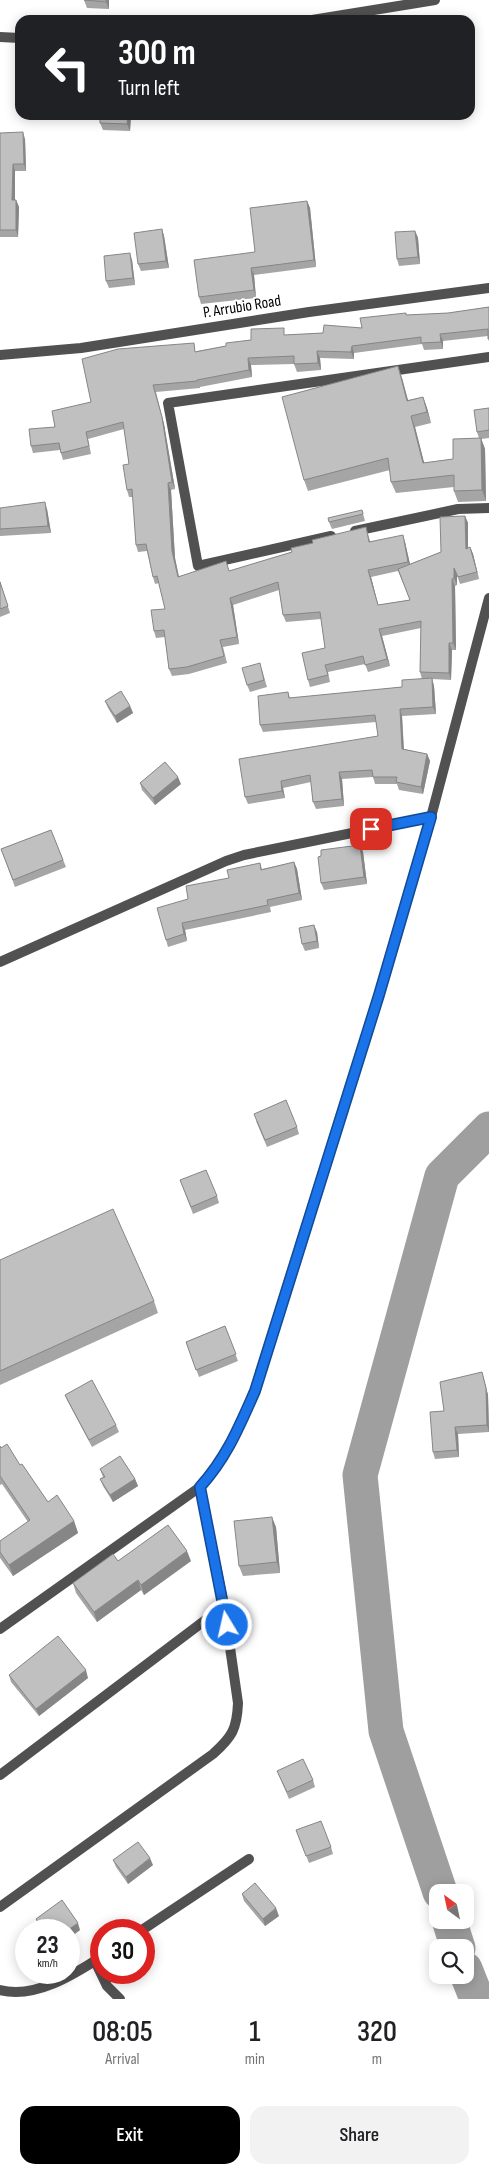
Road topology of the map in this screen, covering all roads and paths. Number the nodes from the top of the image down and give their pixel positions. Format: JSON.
{"nodes":[{"id":1,"x":435,"y":0,"type":"edge"},
{"id":2,"x":343,"y":15,"type":"edge"},
{"id":3,"x":0,"y":38,"type":"edge"},
{"id":4,"x":15,"y":38,"type":"edge"},
{"id":5,"x":489,"y":288,"type":"edge"},
{"id":6,"x":0,"y":355,"type":"edge"},
{"id":7,"x":489,"y":356,"type":"edge"},
{"id":8,"x":489,"y":508,"type":"edge"},
{"id":9,"x":489,"y":598,"type":"edge"},
{"id":10,"x":431,"y":817,"type":"junction"},
{"id":11,"x":0,"y":962,"type":"edge"},
{"id":12,"x":200,"y":1487,"type":"junction"},
{"id":13,"x":224,"y":1606,"type":"junction"},
{"id":14,"x":0,"y":1630,"type":"edge"},
{"id":15,"x":0,"y":1775,"type":"edge"},
{"id":16,"x":249,"y":1859,"type":"dead end"},
{"id":17,"x":0,"y":1907,"type":"edge"},
{"id":18,"x":155,"y":1921,"type":"edge"},
{"id":19,"x":90,"y":1964,"type":"edge"},
{"id":20,"x":106,"y":1984,"type":"edge"},
{"id":21,"x":0,"y":1990,"type":"edge"},
{"id":22,"x":120,"y":1999,"type":"edge"}],
"edges":[{"from":1,"to":2,"type":"street"},
{"from":3,"to":4,"type":"street"},
{"from":5,"to":6,"type":"street","name":"P. Arrubio Road"},
{"from":7,"to":8,"type":"street"},
{"from":9,"to":10,"type":"street"},
{"from":10,"to":11,"type":"street"},
{"from":10,"to":12,"type":"street"},
{"from":12,"to":13,"type":"street"},
{"from":12,"to":14,"type":"street"},
{"from":13,"to":15,"type":"street"},
{"from":13,"to":17,"type":"street"},
{"from":16,"to":18,"type":"street"},
{"from":19,"to":21,"type":"street"},
{"from":20,"to":22,"type":"street"}]}
